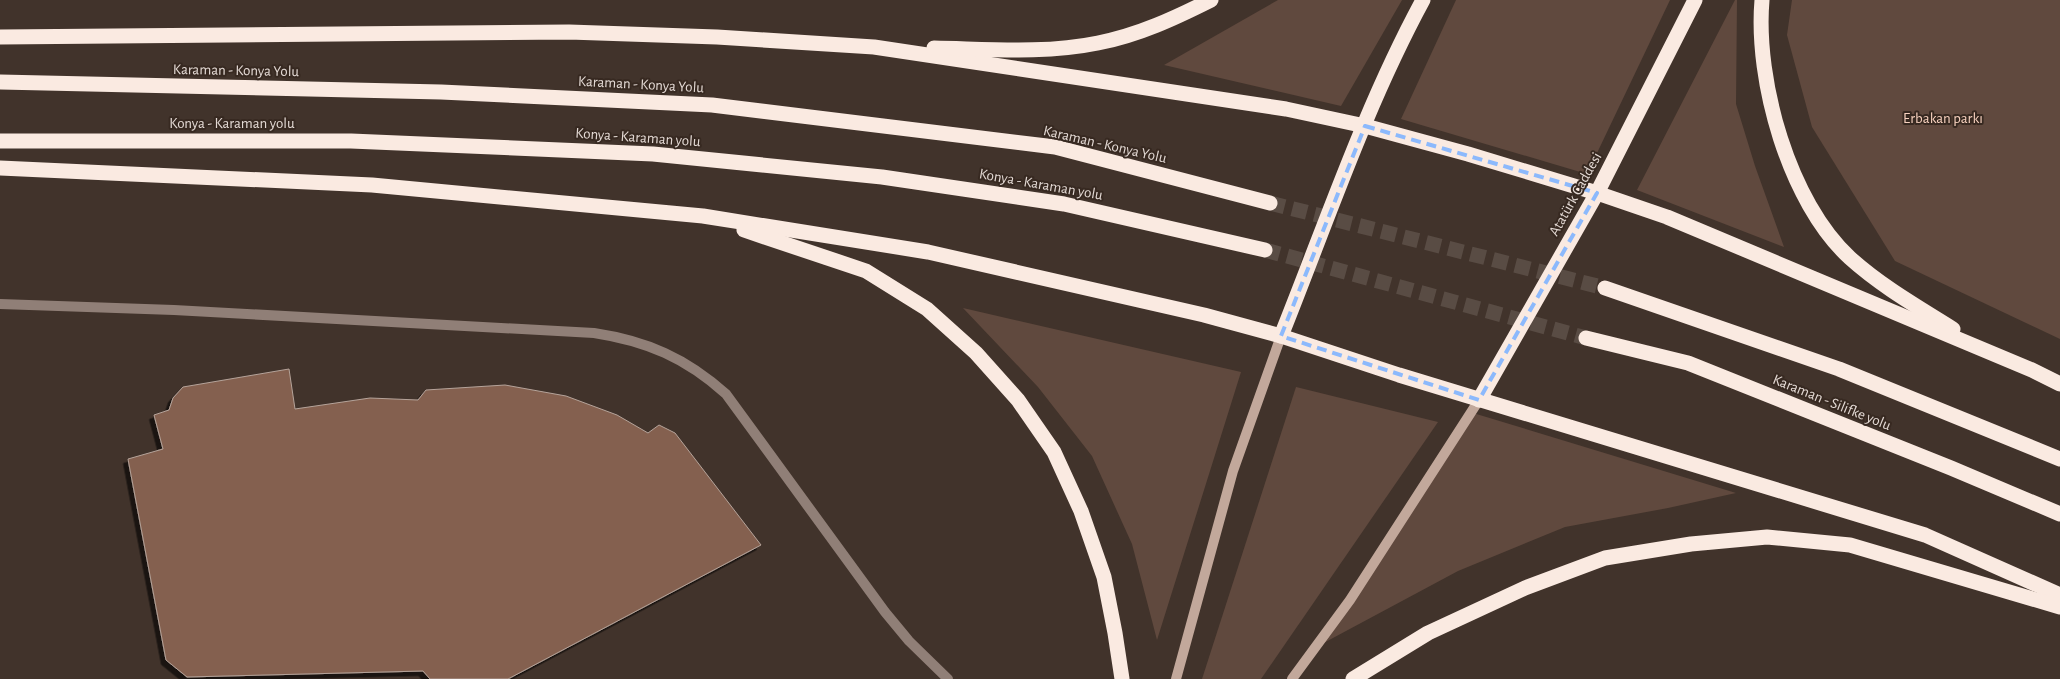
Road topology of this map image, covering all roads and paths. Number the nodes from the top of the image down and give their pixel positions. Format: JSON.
{"nodes":[{"id":1,"x":1212,"y":0,"type":"edge"},
{"id":2,"x":1423,"y":0,"type":"edge"},
{"id":3,"x":1695,"y":0,"type":"edge"},
{"id":4,"x":1762,"y":0,"type":"edge"},
{"id":5,"x":0,"y":37,"type":"edge"},
{"id":6,"x":874,"y":47,"type":"junction"},
{"id":7,"x":0,"y":82,"type":"edge"},
{"id":8,"x":1364,"y":126,"type":"junction"},
{"id":9,"x":0,"y":141,"type":"edge"},
{"id":10,"x":0,"y":168,"type":"edge"},
{"id":11,"x":1597,"y":193,"type":"junction"},
{"id":12,"x":1270,"y":203,"type":"tunnel mouth"},
{"id":13,"x":702,"y":216,"type":"junction"},
{"id":14,"x":1265,"y":250,"type":"tunnel mouth"},
{"id":15,"x":1605,"y":288,"type":"tunnel mouth"},
{"id":16,"x":0,"y":304,"type":"edge"},
{"id":17,"x":1281,"y":336,"type":"junction"},
{"id":18,"x":1586,"y":338,"type":"tunnel mouth"},
{"id":19,"x":2032,"y":370,"type":"junction"},
{"id":20,"x":2060,"y":384,"type":"edge"},
{"id":21,"x":1480,"y":400,"type":"junction"},
{"id":22,"x":2060,"y":459,"type":"edge"},
{"id":23,"x":2060,"y":514,"type":"edge"},
{"id":24,"x":2060,"y":595,"type":"edge"},
{"id":25,"x":2060,"y":607,"type":"edge"},
{"id":26,"x":948,"y":679,"type":"edge"},
{"id":27,"x":1122,"y":679,"type":"edge"},
{"id":28,"x":1176,"y":679,"type":"edge"},
{"id":29,"x":1292,"y":679,"type":"edge"},
{"id":30,"x":1354,"y":679,"type":"edge"}],
"edges":[{"from":1,"to":6,"type":"highway"},
{"from":2,"to":8,"type":"highway"},
{"from":3,"to":11,"type":"highway","name":"Atatürk Caddesi"},
{"from":4,"to":19,"type":"highway"},
{"from":5,"to":6,"type":"highway"},
{"from":6,"to":8,"type":"highway"},
{"from":7,"to":12,"type":"highway","name":"Karaman - Konya Yolu"},
{"from":8,"to":11,"type":"highway"},
{"from":8,"to":17,"type":"highway"},
{"from":9,"to":14,"type":"highway","name":"Konya - Karaman yolu"},
{"from":10,"to":13,"type":"highway"},
{"from":11,"to":19,"type":"highway"},
{"from":11,"to":21,"type":"highway","name":"Atatürk Caddesi"},
{"from":13,"to":17,"type":"highway"},
{"from":13,"to":27,"type":"highway"},
{"from":15,"to":22,"type":"highway","name":"Karaman - Silifke yolu"},
{"from":16,"to":26,"type":"lane"},
{"from":17,"to":21,"type":"highway"},
{"from":17,"to":28,"type":"main road"},
{"from":18,"to":23,"type":"highway","name":"Karaman - Silifke yolu"},
{"from":19,"to":20,"type":"highway"},
{"from":21,"to":24,"type":"highway"},
{"from":21,"to":29,"type":"main road"},
{"from":25,"to":30,"type":"highway"}]}
